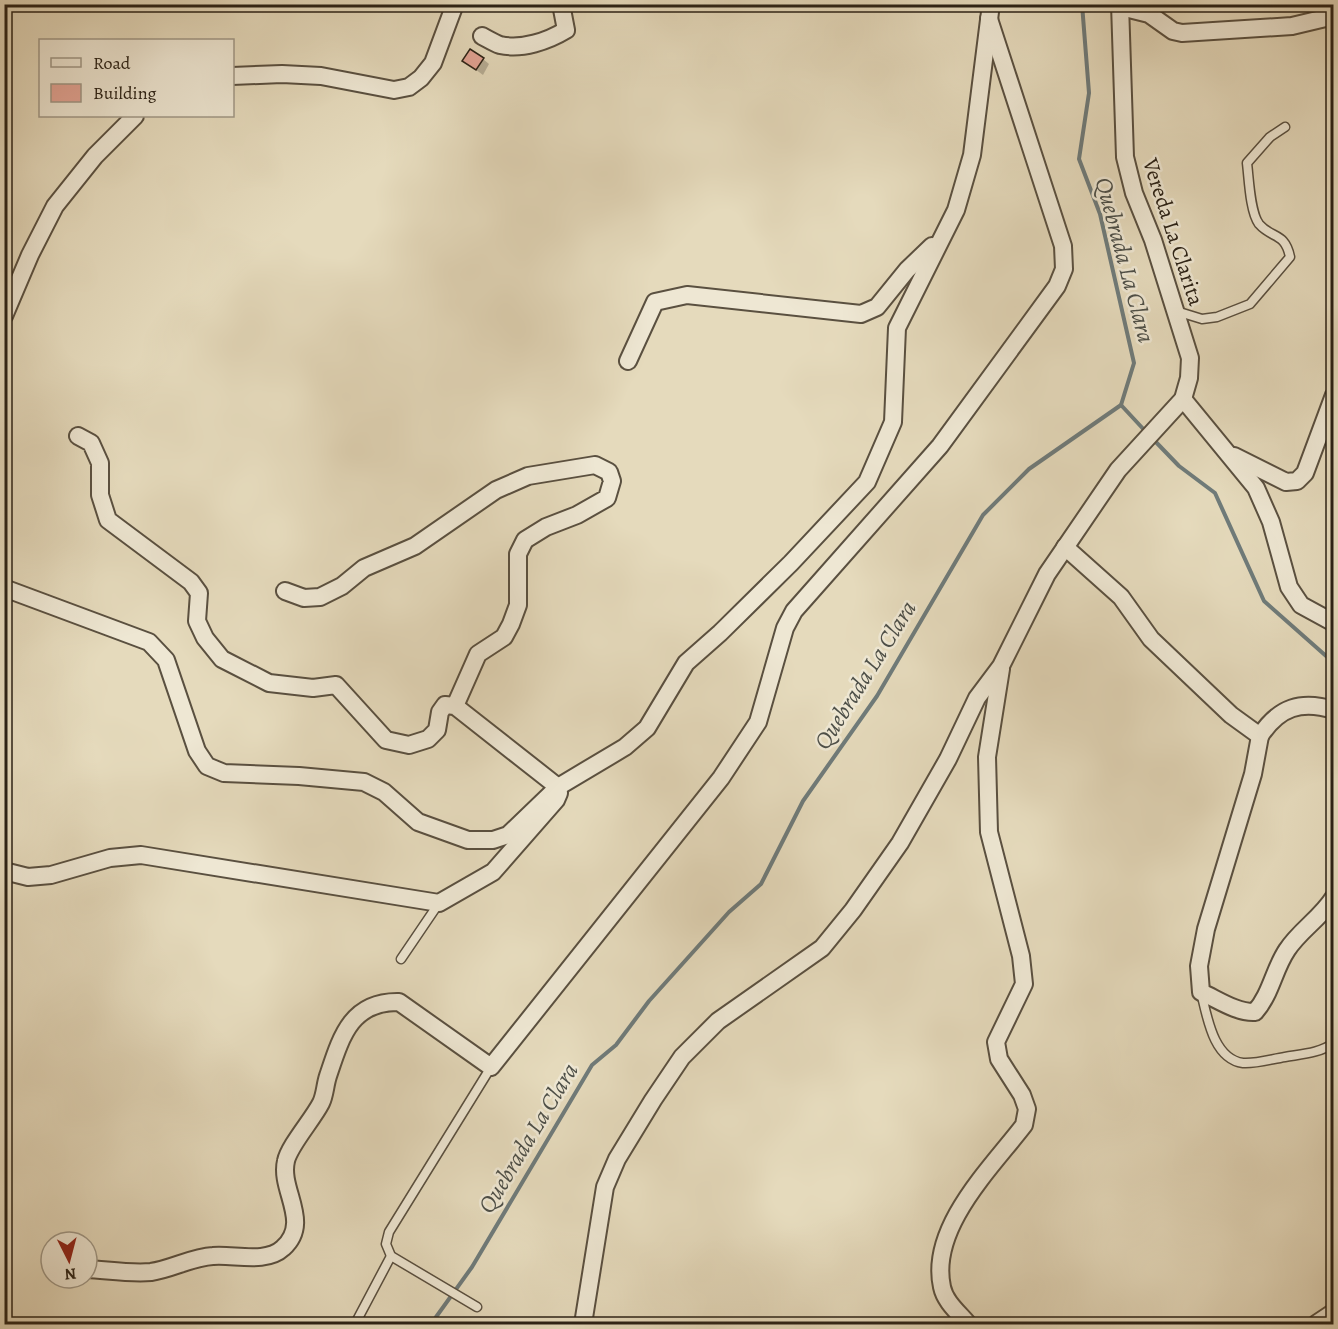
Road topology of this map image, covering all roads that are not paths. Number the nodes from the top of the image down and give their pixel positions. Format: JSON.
{"nodes":[{"id":1,"x":561,"y":4,"type":"edge"},
{"id":2,"x":455,"y":5,"type":"edge"},
{"id":3,"x":1121,"y":6,"type":"edge"},
{"id":4,"x":990,"y":12,"type":"edge"},
{"id":5,"x":1334,"y":16,"type":"edge"},
{"id":6,"x":482,"y":36,"type":"dead end"},
{"id":7,"x":234,"y":76,"type":"edge"},
{"id":8,"x":134,"y":117,"type":"edge"},
{"id":9,"x":1285,"y":127,"type":"dead end"},
{"id":10,"x":942,"y":238,"type":"junction"},
{"id":11,"x":1176,"y":311,"type":"junction"},
{"id":12,"x":4,"y":316,"type":"edge"},
{"id":13,"x":628,"y":361,"type":"dead end"},
{"id":14,"x":1334,"y":394,"type":"edge"},
{"id":15,"x":1183,"y":399,"type":"junction"},
{"id":16,"x":78,"y":436,"type":"dead end"},
{"id":17,"x":1229,"y":453,"type":"junction"},
{"id":18,"x":1065,"y":546,"type":"junction"},
{"id":19,"x":4,"y":588,"type":"edge"},
{"id":20,"x":285,"y":591,"type":"dead end"},
{"id":21,"x":1334,"y":623,"type":"edge"},
{"id":22,"x":1002,"y":666,"type":"junction"},
{"id":23,"x":455,"y":706,"type":"junction"},
{"id":24,"x":1334,"y":710,"type":"edge"},
{"id":25,"x":1260,"y":736,"type":"junction"},
{"id":26,"x":558,"y":787,"type":"junction"},
{"id":27,"x":4,"y":871,"type":"edge"},
{"id":28,"x":1334,"y":897,"type":"edge"},
{"id":29,"x":439,"y":903,"type":"junction"},
{"id":30,"x":401,"y":959,"type":"dead end"},
{"id":31,"x":1201,"y":992,"type":"junction"},
{"id":32,"x":1334,"y":1043,"type":"edge"},
{"id":33,"x":491,"y":1067,"type":"junction"},
{"id":34,"x":391,"y":1256,"type":"junction"},
{"id":35,"x":99,"y":1270,"type":"edge"},
{"id":36,"x":477,"y":1307,"type":"dead end"},
{"id":37,"x":1334,"y":1312,"type":"edge"},
{"id":38,"x":355,"y":1324,"type":"edge"},
{"id":39,"x":583,"y":1324,"type":"edge"},
{"id":40,"x":968,"y":1324,"type":"edge"},
{"id":41,"x":1316,"y":1324,"type":"edge"}],
"edges":[{"from":1,"to":6,"type":"street"},
{"from":2,"to":7,"type":"street"},
{"from":3,"to":5,"type":"street"},
{"from":3,"to":11,"type":"street","name":"Vereda La Clarita"},
{"from":4,"to":10,"type":"street"},
{"from":4,"to":33,"type":"street"},
{"from":8,"to":12,"type":"street"},
{"from":9,"to":11,"type":"lane"},
{"from":10,"to":13,"type":"street"},
{"from":10,"to":26,"type":"street"},
{"from":11,"to":15,"type":"street","name":"Vereda La Clarita"},
{"from":14,"to":17,"type":"street"},
{"from":15,"to":17,"type":"street"},
{"from":15,"to":18,"type":"street"},
{"from":16,"to":23,"type":"street"},
{"from":17,"to":21,"type":"street"},
{"from":18,"to":22,"type":"street"},
{"from":18,"to":25,"type":"street"},
{"from":19,"to":26,"type":"street"},
{"from":20,"to":23,"type":"street"},
{"from":22,"to":39,"type":"street"},
{"from":22,"to":40,"type":"street"},
{"from":23,"to":26,"type":"street"},
{"from":24,"to":25,"type":"street"},
{"from":25,"to":31,"type":"street"},
{"from":26,"to":29,"type":"street"},
{"from":27,"to":29,"type":"street"},
{"from":28,"to":31,"type":"street"},
{"from":29,"to":30,"type":"lane"},
{"from":31,"to":32,"type":"lane"},
{"from":33,"to":34,"type":"lane"},
{"from":33,"to":35,"type":"street"},
{"from":34,"to":36,"type":"lane"},
{"from":34,"to":38,"type":"lane"},
{"from":37,"to":41,"type":"street"}]}
